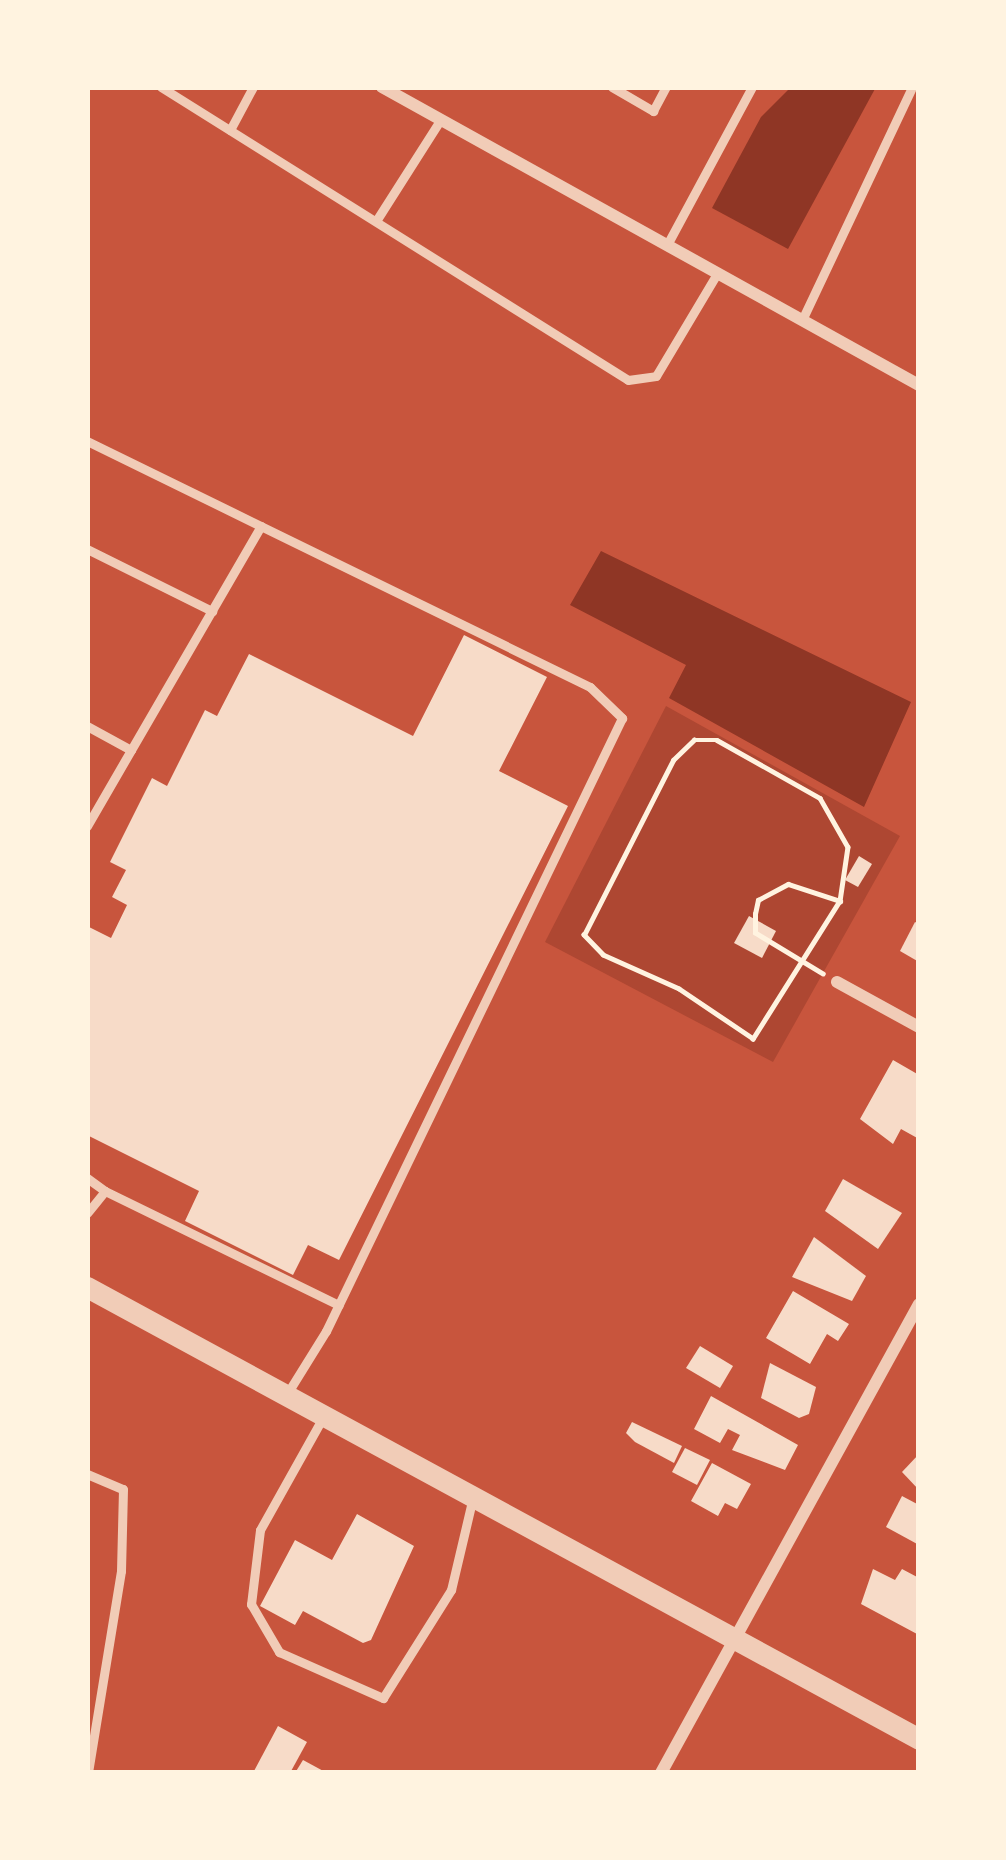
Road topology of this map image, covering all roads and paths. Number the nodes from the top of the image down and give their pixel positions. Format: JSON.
{"nodes":[{"id":1,"x":161,"y":87,"type":"edge"},
{"id":2,"x":253,"y":87,"type":"edge"},
{"id":3,"x":382,"y":87,"type":"edge"},
{"id":4,"x":612,"y":87,"type":"edge"},
{"id":5,"x":666,"y":87,"type":"edge"},
{"id":6,"x":752,"y":87,"type":"edge"},
{"id":7,"x":912,"y":87,"type":"edge"},
{"id":8,"x":902,"y":106,"type":"junction"},
{"id":9,"x":919,"y":109,"type":"edge"},
{"id":10,"x":440,"y":119,"type":"junction"},
{"id":11,"x":230,"y":130,"type":"junction"},
{"id":12,"x":376,"y":221,"type":"junction"},
{"id":13,"x":668,"y":244,"type":"junction"},
{"id":14,"x":718,"y":272,"type":"junction"},
{"id":15,"x":802,"y":320,"type":"junction"},
{"id":16,"x":919,"y":385,"type":"edge"},
{"id":17,"x":87,"y":442,"type":"edge"},
{"id":18,"x":261,"y":526,"type":"junction"},
{"id":19,"x":87,"y":549,"type":"edge"},
{"id":20,"x":212,"y":611,"type":"junction"},
{"id":21,"x":87,"y":726,"type":"edge"},
{"id":22,"x":131,"y":750,"type":"junction"},
{"id":23,"x":87,"y":826,"type":"edge"},
{"id":24,"x":840,"y":902,"type":"junction"},
{"id":25,"x":806,"y":964,"type":"junction"},
{"id":26,"x":832,"y":979,"type":"joint"},
{"id":27,"x":919,"y":1027,"type":"edge"},
{"id":28,"x":87,"y":1178,"type":"edge"},
{"id":29,"x":105,"y":1191,"type":"junction"},
{"id":30,"x":87,"y":1214,"type":"edge"},
{"id":31,"x":87,"y":1287,"type":"edge"},
{"id":32,"x":919,"y":1304,"type":"edge"},
{"id":33,"x":339,"y":1305,"type":"junction"},
{"id":34,"x":287,"y":1394,"type":"junction"},
{"id":35,"x":325,"y":1414,"type":"junction"},
{"id":36,"x":87,"y":1474,"type":"edge"},
{"id":37,"x":473,"y":1496,"type":"junction"},
{"id":38,"x":735,"y":1639,"type":"junction"},
{"id":39,"x":919,"y":1739,"type":"edge"},
{"id":40,"x":88,"y":1773,"type":"edge"},
{"id":41,"x":661,"y":1773,"type":"edge"}],
"edges":[{"from":1,"to":11,"type":"lane"},
{"from":2,"to":11,"type":"lane"},
{"from":3,"to":10,"type":"street"},
{"from":4,"to":5,"type":"lane"},
{"from":6,"to":13,"type":"lane"},
{"from":7,"to":8,"type":"lane"},
{"from":8,"to":9,"type":"lane"},
{"from":8,"to":15,"type":"lane"},
{"from":10,"to":12,"type":"lane"},
{"from":10,"to":13,"type":"street"},
{"from":11,"to":12,"type":"lane"},
{"from":12,"to":14,"type":"lane"},
{"from":13,"to":14,"type":"street"},
{"from":14,"to":15,"type":"street"},
{"from":15,"to":16,"type":"street"},
{"from":17,"to":18,"type":"lane"},
{"from":18,"to":20,"type":"lane"},
{"from":18,"to":33,"type":"lane"},
{"from":19,"to":20,"type":"lane"},
{"from":20,"to":22,"type":"lane"},
{"from":21,"to":22,"type":"lane"},
{"from":22,"to":23,"type":"lane"},
{"from":24,"to":25,"type":"path"},
{"from":24,"to":25,"type":"path"},
{"from":24,"to":25,"type":"path"},
{"from":25,"to":26,"type":"path"},
{"from":26,"to":27,"type":"street"},
{"from":28,"to":29,"type":"lane"},
{"from":29,"to":30,"type":"lane"},
{"from":29,"to":33,"type":"lane"},
{"from":31,"to":34,"type":"street"},
{"from":32,"to":38,"type":"street"},
{"from":33,"to":34,"type":"lane"},
{"from":34,"to":35,"type":"street"},
{"from":35,"to":37,"type":"street"},
{"from":35,"to":37,"type":"lane"},
{"from":36,"to":40,"type":"lane"},
{"from":37,"to":38,"type":"street"},
{"from":38,"to":39,"type":"street"},
{"from":38,"to":41,"type":"street"}]}
